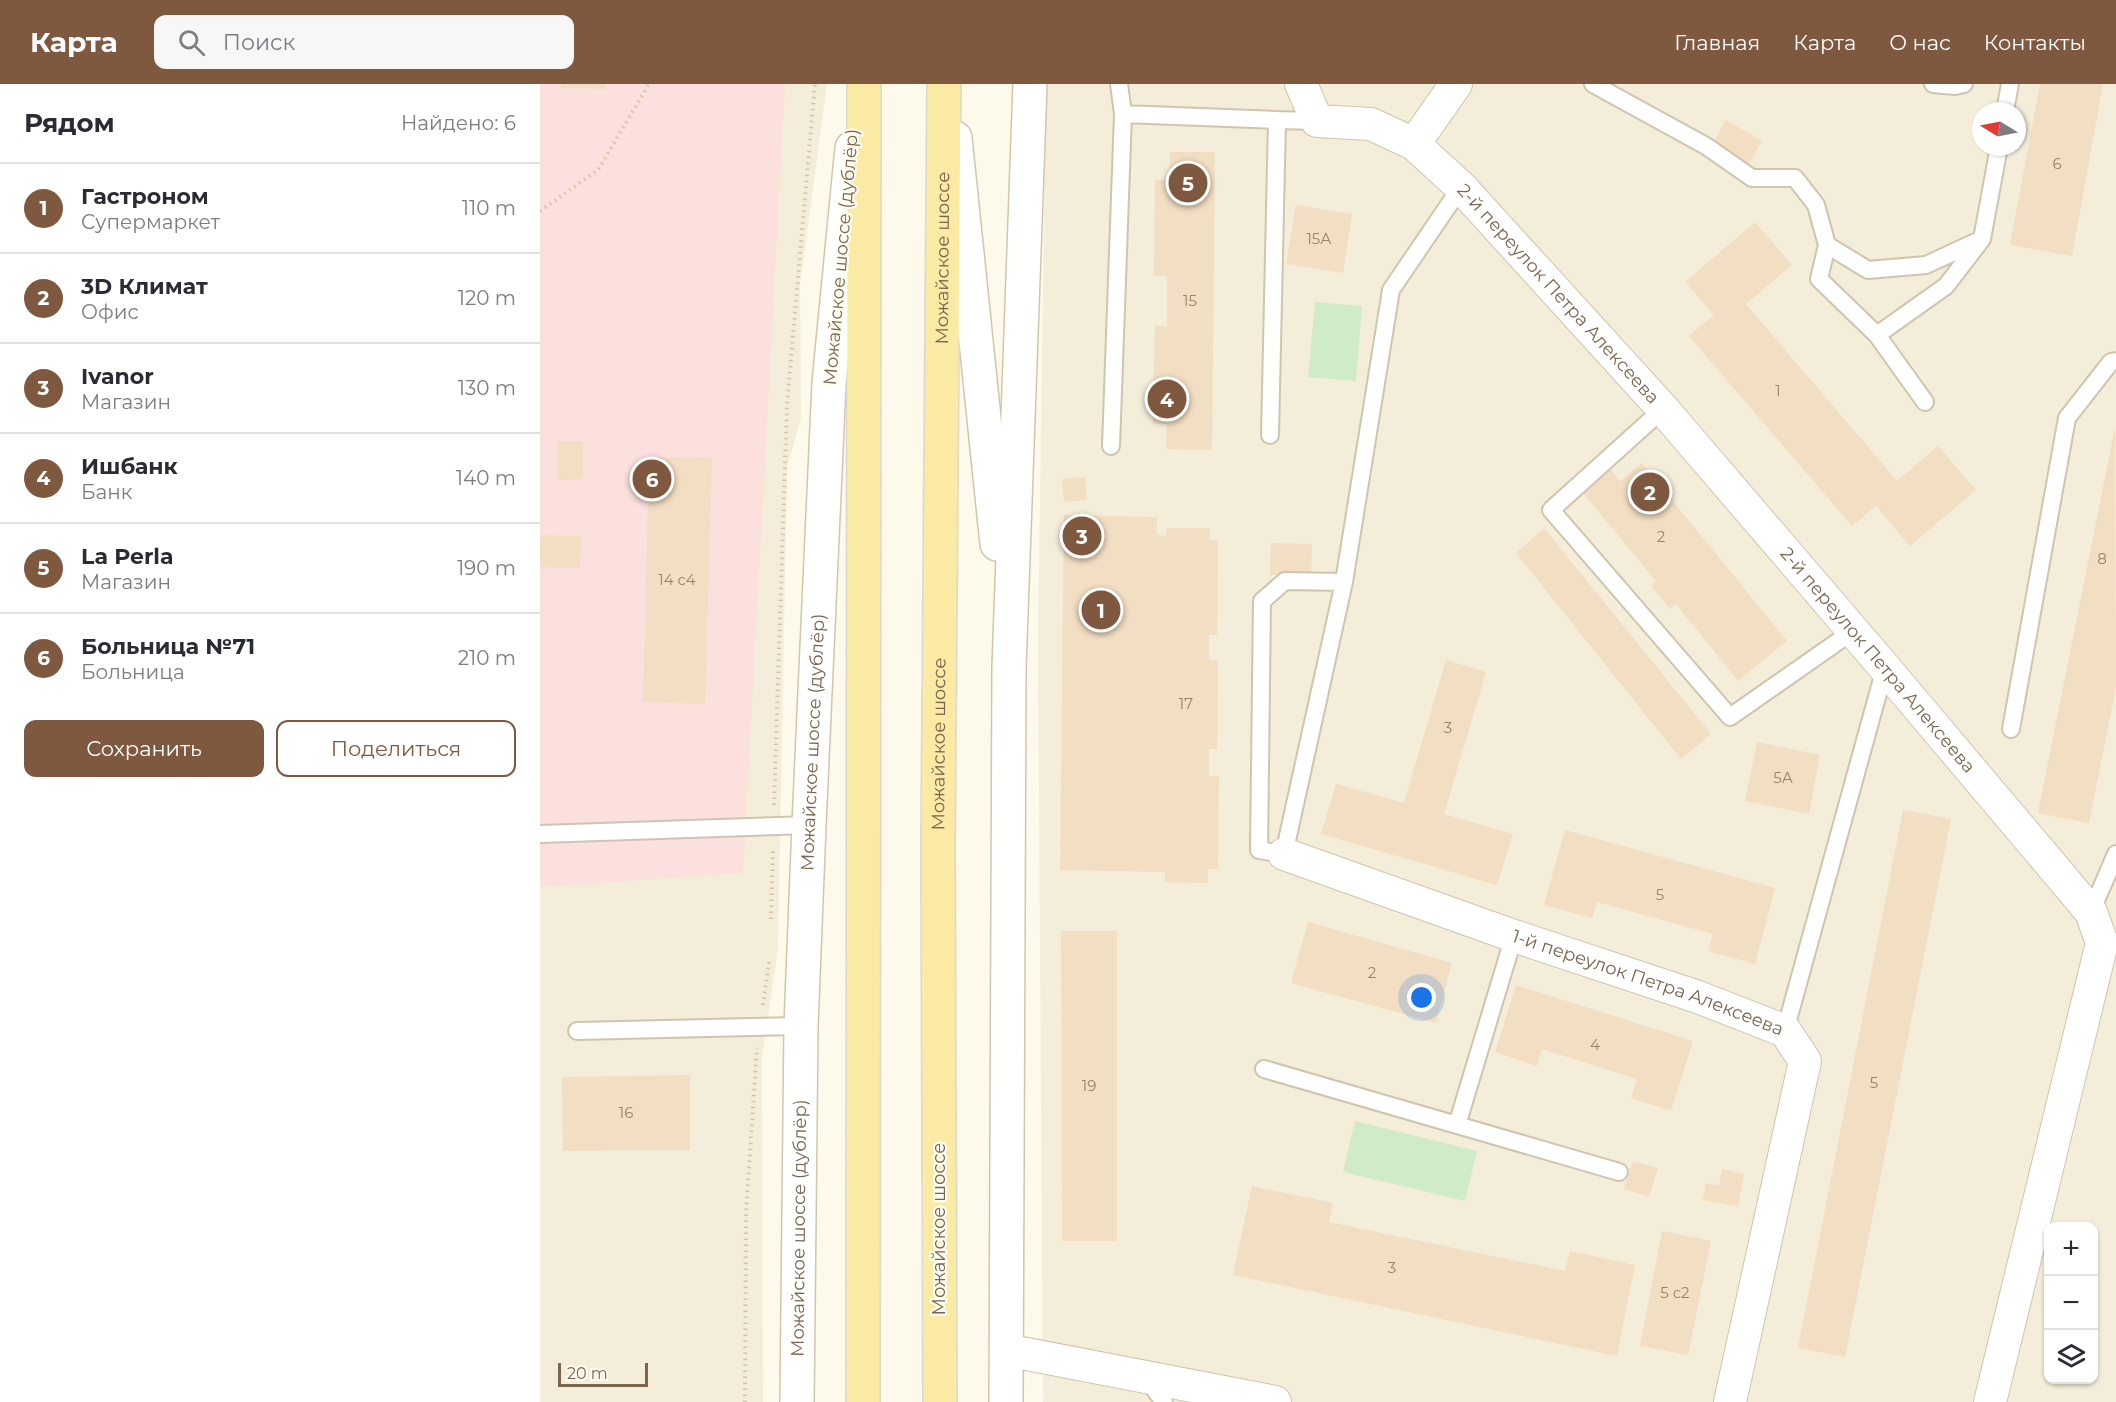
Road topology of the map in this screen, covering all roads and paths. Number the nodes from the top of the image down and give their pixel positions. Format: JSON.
{"nodes":[{"id":1,"x":649,"y":84,"type":"edge"},
{"id":2,"x":815,"y":84,"type":"edge"},
{"id":3,"x":858,"y":84,"type":"edge"},
{"id":4,"x":864,"y":84,"type":"edge"},
{"id":5,"x":944,"y":84,"type":"edge"},
{"id":6,"x":950,"y":84,"type":"edge"},
{"id":7,"x":1030,"y":84,"type":"edge"},
{"id":8,"x":1119,"y":84,"type":"edge"},
{"id":9,"x":1301,"y":84,"type":"edge"},
{"id":10,"x":1456,"y":84,"type":"edge"},
{"id":11,"x":1593,"y":84,"type":"edge"},
{"id":12,"x":1933,"y":84,"type":"edge"},
{"id":13,"x":1964,"y":84,"type":"edge"},
{"id":14,"x":2010,"y":84,"type":"edge"},
{"id":15,"x":2007,"y":102,"type":"edge"},
{"id":16,"x":1123,"y":114,"type":"junction"},
{"id":17,"x":1277,"y":120,"type":"junction"},
{"id":18,"x":1317,"y":121,"type":"junction"},
{"id":19,"x":1414,"y":144,"type":"junction"},
{"id":20,"x":1997,"y":156,"type":"edge"},
{"id":21,"x":1461,"y":187,"type":"junction"},
{"id":22,"x":540,"y":211,"type":"edge"},
{"id":23,"x":1982,"y":239,"type":"junction"},
{"id":24,"x":1827,"y":245,"type":"junction"},
{"id":25,"x":1877,"y":335,"type":"junction"},
{"id":26,"x":2116,"y":361,"type":"edge"},
{"id":27,"x":1925,"y":402,"type":"dead end"},
{"id":28,"x":1663,"y":409,"type":"junction"},
{"id":29,"x":1270,"y":435,"type":"dead end"},
{"id":30,"x":1111,"y":446,"type":"dead end"},
{"id":31,"x":1344,"y":582,"type":"junction"},
{"id":32,"x":1853,"y":631,"type":"junction"},
{"id":33,"x":1009,"y":668,"type":"junction"},
{"id":34,"x":1885,"y":668,"type":"junction"},
{"id":35,"x":2011,"y":729,"type":"dead end"},
{"id":36,"x":774,"y":808,"type":"dead end"},
{"id":37,"x":809,"y":825,"type":"junction"},
{"id":38,"x":540,"y":834,"type":"edge"},
{"id":39,"x":773,"y":844,"type":"dead end"},
{"id":40,"x":1284,"y":854,"type":"junction"},
{"id":41,"x":2116,"y":854,"type":"edge"},
{"id":42,"x":2091,"y":912,"type":"junction"},
{"id":43,"x":771,"y":927,"type":"dead end"},
{"id":44,"x":1514,"y":936,"type":"junction"},
{"id":45,"x":770,"y":951,"type":"dead end"},
{"id":46,"x":763,"y":1008,"type":"dead end"},
{"id":47,"x":801,"y":1026,"type":"junction"},
{"id":48,"x":577,"y":1031,"type":"dead end"},
{"id":49,"x":1785,"y":1031,"type":"junction"},
{"id":50,"x":758,"y":1041,"type":"dead end"},
{"id":51,"x":1264,"y":1069,"type":"dead end"},
{"id":52,"x":1457,"y":1125,"type":"junction"},
{"id":53,"x":1619,"y":1172,"type":"dead end"},
{"id":54,"x":1006,"y":1350,"type":"junction"},
{"id":55,"x":1146,"y":1377,"type":"junction"},
{"id":56,"x":745,"y":1402,"type":"edge"},
{"id":57,"x":797,"y":1402,"type":"edge"},
{"id":58,"x":863,"y":1402,"type":"edge"},
{"id":59,"x":940,"y":1402,"type":"edge"},
{"id":60,"x":1006,"y":1402,"type":"edge"},
{"id":61,"x":1164,"y":1402,"type":"edge"},
{"id":62,"x":1275,"y":1402,"type":"edge"},
{"id":63,"x":1730,"y":1402,"type":"edge"},
{"id":64,"x":1990,"y":1402,"type":"edge"}],
"edges":[{"from":1,"to":22,"type":"path"},
{"from":2,"to":36,"type":"path"},
{"from":3,"to":37,"type":"main road","name":"Можайское шоссе (дублёр)"},
{"from":4,"to":58,"type":"main road"},
{"from":5,"to":59,"type":"main road","name":"Можайское шоссе"},
{"from":6,"to":33,"type":"main road"},
{"from":7,"to":33,"type":"main road"},
{"from":8,"to":16,"type":"lane"},
{"from":9,"to":18,"type":"street"},
{"from":10,"to":19,"type":"street"},
{"from":11,"to":24,"type":"lane"},
{"from":12,"to":13,"type":"lane"},
{"from":14,"to":15,"type":"lane"},
{"from":16,"to":17,"type":"lane"},
{"from":16,"to":30,"type":"lane"},
{"from":17,"to":18,"type":"lane"},
{"from":17,"to":29,"type":"lane"},
{"from":18,"to":19,"type":"street","name":"2-й переулок Петра Алексеева"},
{"from":19,"to":21,"type":"street","name":"2-й переулок Петра Алексеева"},
{"from":20,"to":23,"type":"lane"},
{"from":21,"to":28,"type":"street","name":"2-й переулок Петра Алексеева"},
{"from":21,"to":31,"type":"lane"},
{"from":23,"to":24,"type":"lane"},
{"from":23,"to":25,"type":"lane"},
{"from":24,"to":25,"type":"lane"},
{"from":25,"to":27,"type":"lane"},
{"from":26,"to":35,"type":"lane"},
{"from":28,"to":32,"type":"street","name":"2-й переулок Петра Алексеева"},
{"from":28,"to":32,"type":"lane"},
{"from":31,"to":40,"type":"lane"},
{"from":31,"to":40,"type":"lane"},
{"from":32,"to":34,"type":"street","name":"2-й переулок Петра Алексеева"},
{"from":33,"to":54,"type":"main road"},
{"from":34,"to":42,"type":"street","name":"2-й переулок Петра Алексеева"},
{"from":34,"to":49,"type":"lane"},
{"from":37,"to":38,"type":"lane"},
{"from":37,"to":47,"type":"main road","name":"Можайское шоссе (дублёр)"},
{"from":39,"to":43,"type":"path"},
{"from":40,"to":44,"type":"street","name":"1-й переулок Петра Алексеева"},
{"from":41,"to":42,"type":"lane"},
{"from":42,"to":64,"type":"street","name":"2-й переулок Петра Алексеева"},
{"from":44,"to":49,"type":"street","name":"1-й переулок Петра Алексеева"},
{"from":44,"to":52,"type":"lane"},
{"from":45,"to":46,"type":"path"},
{"from":47,"to":48,"type":"lane"},
{"from":47,"to":57,"type":"main road","name":"Можайское шоссе (дублёр)"},
{"from":49,"to":63,"type":"street","name":"1-й переулок Петра Алексеева"},
{"from":50,"to":56,"type":"path"},
{"from":51,"to":52,"type":"lane"},
{"from":52,"to":53,"type":"lane"},
{"from":54,"to":55,"type":"street"},
{"from":54,"to":60,"type":"main road"},
{"from":55,"to":61,"type":"lane"},
{"from":55,"to":62,"type":"street"}]}
